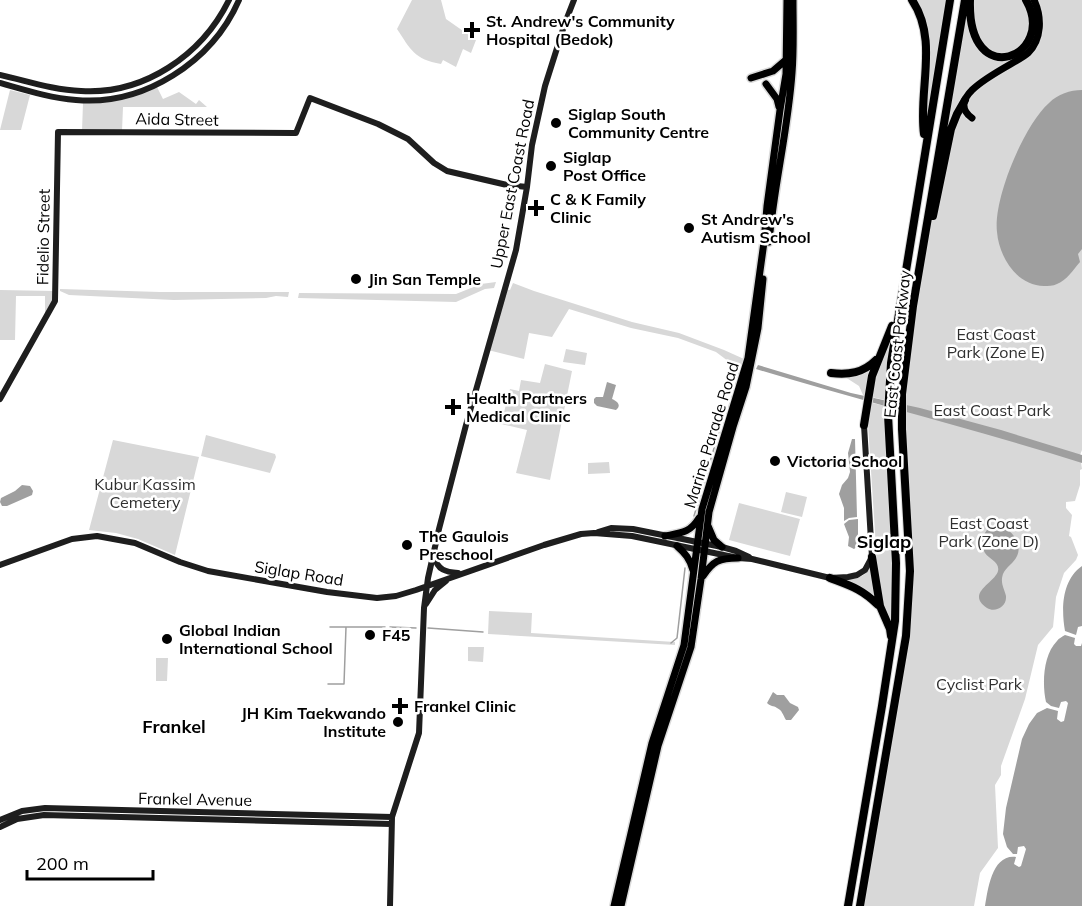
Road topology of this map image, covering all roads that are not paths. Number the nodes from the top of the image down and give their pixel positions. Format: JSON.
{"nodes":[{"id":1,"x":230,"y":0,"type":"edge"},
{"id":2,"x":239,"y":0,"type":"edge"},
{"id":3,"x":572,"y":0,"type":"edge"},
{"id":4,"x":787,"y":0,"type":"edge"},
{"id":5,"x":793,"y":0,"type":"edge"},
{"id":6,"x":912,"y":0,"type":"edge"},
{"id":7,"x":950,"y":0,"type":"edge"},
{"id":8,"x":965,"y":0,"type":"edge"},
{"id":9,"x":970,"y":0,"type":"edge"},
{"id":10,"x":1026,"y":0,"type":"edge"},
{"id":11,"x":1034,"y":0,"type":"edge"},
{"id":12,"x":787,"y":59,"type":"junction"},
{"id":13,"x":0,"y":75,"type":"edge"},
{"id":14,"x":750,"y":78,"type":"dead end"},
{"id":15,"x":0,"y":83,"type":"edge"},
{"id":16,"x":766,"y":84,"type":"dead end"},
{"id":17,"x":965,"y":100,"type":"junction"},
{"id":18,"x":780,"y":110,"type":"junction"},
{"id":19,"x":972,"y":117,"type":"dead end"},
{"id":20,"x":58,"y":132,"type":"joint"},
{"id":21,"x":926,"y":141,"type":"junction"},
{"id":22,"x":525,"y":187,"type":"junction"},
{"id":23,"x":917,"y":279,"type":"junction"},
{"id":24,"x":899,"y":305,"type":"junction"},
{"id":25,"x":880,"y":356,"type":"junction"},
{"id":26,"x":831,"y":373,"type":"dead end"},
{"id":27,"x":0,"y":399,"type":"edge"},
{"id":28,"x":864,"y":425,"type":"joint"},
{"id":29,"x":451,"y":478,"type":"junction"},
{"id":30,"x":700,"y":515,"type":"junction"},
{"id":31,"x":707,"y":524,"type":"junction"},
{"id":32,"x":594,"y":533,"type":"junction"},
{"id":33,"x":665,"y":536,"type":"junction"},
{"id":34,"x":677,"y":546,"type":"junction"},
{"id":35,"x":701,"y":547,"type":"junction"},
{"id":36,"x":722,"y":547,"type":"junction"},
{"id":37,"x":435,"y":550,"type":"junction"},
{"id":38,"x":872,"y":557,"type":"junction"},
{"id":39,"x":738,"y":558,"type":"junction"},
{"id":40,"x":752,"y":559,"type":"junction"},
{"id":41,"x":0,"y":565,"type":"edge"},
{"id":42,"x":694,"y":572,"type":"junction"},
{"id":43,"x":462,"y":574,"type":"junction"},
{"id":44,"x":450,"y":578,"type":"junction"},
{"id":45,"x":830,"y":578,"type":"junction"},
{"id":46,"x":701,"y":579,"type":"junction"},
{"id":47,"x":424,"y":587,"type":"junction"},
{"id":48,"x":880,"y":606,"type":"junction"},
{"id":49,"x":424,"y":608,"type":"junction"},
{"id":50,"x":893,"y":643,"type":"junction"},
{"id":51,"x":0,"y":820,"type":"edge"},
{"id":52,"x":390,"y":820,"type":"junction"},
{"id":53,"x":0,"y":827,"type":"edge"},
{"id":54,"x":388,"y":906,"type":"edge"},
{"id":55,"x":614,"y":906,"type":"edge"},
{"id":56,"x":621,"y":906,"type":"edge"},
{"id":57,"x":848,"y":906,"type":"edge"},
{"id":58,"x":860,"y":906,"type":"edge"}],
"edges":[{"from":1,"to":13,"type":"main road"},
{"from":2,"to":15,"type":"main road"},
{"from":3,"to":22,"type":"main road","name":"Upper East Coast Road"},
{"from":4,"to":12,"type":"main road","name":"Marine Parade Road"},
{"from":5,"to":31,"type":"main road","name":"Marine Parade Road"},
{"from":6,"to":21,"type":"highway"},
{"from":7,"to":21,"type":"highway","name":"East Coast Parkway"},
{"from":8,"to":23,"type":"highway","name":"East Coast Parkway"},
{"from":9,"to":10,"type":"highway"},
{"from":11,"to":17,"type":"main road"},
{"from":12,"to":14,"type":"main road"},
{"from":12,"to":18,"type":"main road","name":"Marine Parade Road"},
{"from":16,"to":18,"type":"main road"},
{"from":17,"to":19,"type":"main road"},
{"from":17,"to":23,"type":"highway"},
{"from":18,"to":30,"type":"main road","name":"Marine Parade Road"},
{"from":20,"to":22,"type":"main road","name":"Aida Street"},
{"from":20,"to":27,"type":"main road","name":"Fidelio Street"},
{"from":21,"to":24,"type":"highway","name":"East Coast Parkway"},
{"from":22,"to":29,"type":"main road","name":"Upper East Coast Road"},
{"from":23,"to":58,"type":"highway","name":"East Coast Parkway"},
{"from":24,"to":25,"type":"highway"},
{"from":24,"to":50,"type":"highway","name":"East Coast Parkway"},
{"from":25,"to":26,"type":"highway"},
{"from":25,"to":28,"type":"highway"},
{"from":28,"to":38,"type":"main road"},
{"from":29,"to":37,"type":"main road"},
{"from":29,"to":47,"type":"main road"},
{"from":30,"to":33,"type":"main road"},
{"from":30,"to":35,"type":"main road","name":"Marine Parade Road"},
{"from":31,"to":35,"type":"main road","name":"Marine Parade Road"},
{"from":31,"to":36,"type":"main road"},
{"from":32,"to":33,"type":"main road","name":"Siglap Road"},
{"from":32,"to":34,"type":"main road","name":"Siglap Road"},
{"from":32,"to":43,"type":"main road","name":"Siglap Road"},
{"from":33,"to":35,"type":"main road","name":"Siglap Road"},
{"from":34,"to":35,"type":"main road","name":"Siglap Road"},
{"from":34,"to":42,"type":"main road"},
{"from":35,"to":36,"type":"main road","name":"Siglap Road"},
{"from":35,"to":39,"type":"main road","name":"Siglap Road"},
{"from":35,"to":42,"type":"main road","name":"Marine Parade Road"},
{"from":35,"to":46,"type":"main road","name":"Marine Parade Road"},
{"from":36,"to":40,"type":"main road","name":"Siglap Road"},
{"from":37,"to":43,"type":"main road"},
{"from":37,"to":47,"type":"main road"},
{"from":38,"to":45,"type":"main road","name":"Siglap Road"},
{"from":38,"to":48,"type":"highway"},
{"from":39,"to":40,"type":"main road","name":"Siglap Road"},
{"from":39,"to":46,"type":"main road"},
{"from":40,"to":45,"type":"main road","name":"Siglap Road"},
{"from":41,"to":47,"type":"main road","name":"Siglap Road"},
{"from":42,"to":55,"type":"main road","name":"Marine Parade Road"},
{"from":43,"to":44,"type":"main road","name":"Siglap Road"},
{"from":44,"to":47,"type":"main road","name":"Siglap Road"},
{"from":44,"to":49,"type":"main road"},
{"from":45,"to":48,"type":"highway"},
{"from":46,"to":56,"type":"main road","name":"Marine Parade Road"},
{"from":47,"to":49,"type":"main road"},
{"from":47,"to":52,"type":"main road"},
{"from":48,"to":50,"type":"highway"},
{"from":49,"to":52,"type":"main road"},
{"from":50,"to":57,"type":"highway","name":"East Coast Parkway"},
{"from":51,"to":52,"type":"main road","name":"Frankel Avenue"},
{"from":52,"to":53,"type":"main road","name":"Frankel Avenue"},
{"from":52,"to":54,"type":"main road"}]}
